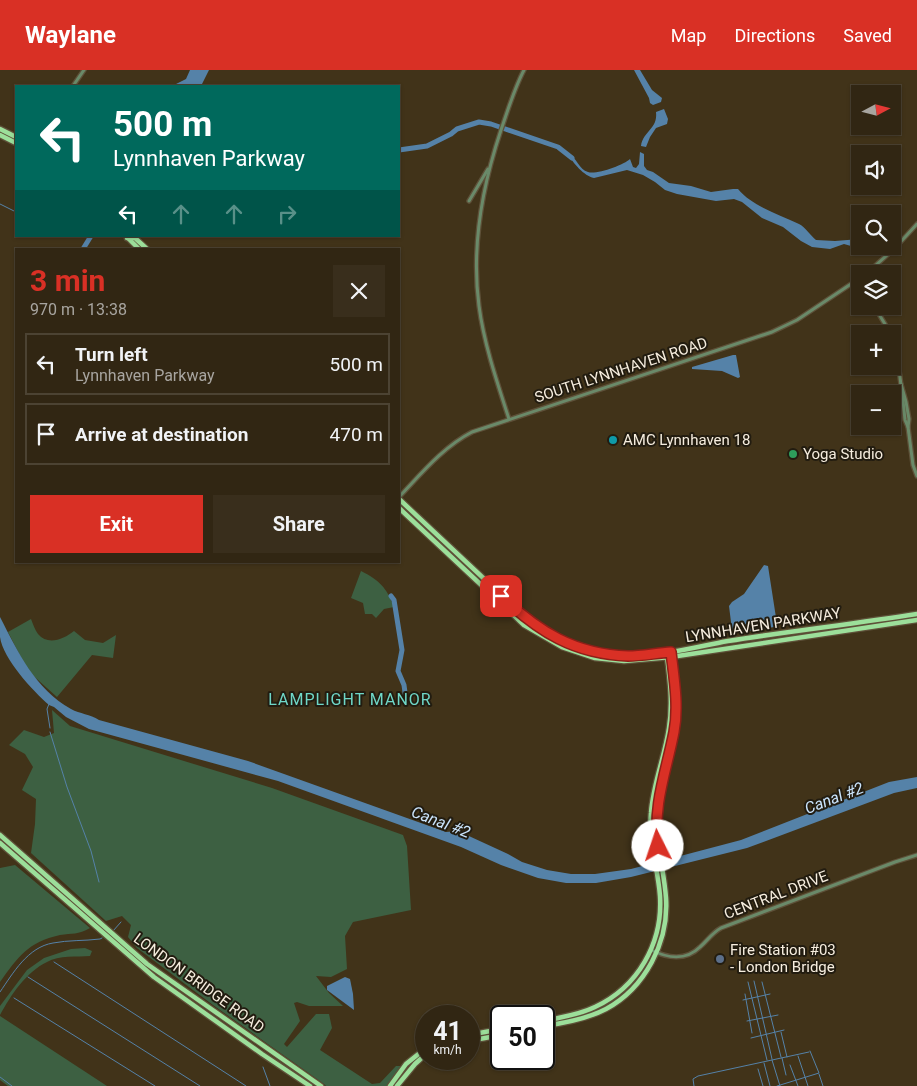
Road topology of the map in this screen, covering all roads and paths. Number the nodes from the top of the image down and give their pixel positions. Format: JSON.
{"nodes":[{"id":1,"x":84,"y":70,"type":"edge"},
{"id":2,"x":524,"y":70,"type":"edge"},
{"id":3,"x":74,"y":85,"type":"edge"},
{"id":4,"x":0,"y":129,"type":"edge"},
{"id":5,"x":0,"y":135,"type":"edge"},
{"id":6,"x":15,"y":136,"type":"edge"},
{"id":7,"x":15,"y":142,"type":"edge"},
{"id":8,"x":490,"y":166,"type":"junction"},
{"id":9,"x":469,"y":201,"type":"dead end"},
{"id":10,"x":917,"y":224,"type":"edge"},
{"id":11,"x":127,"y":237,"type":"edge"},
{"id":12,"x":138,"y":237,"type":"edge"},
{"id":13,"x":138,"y":248,"type":"edge"},
{"id":14,"x":147,"y":248,"type":"edge"},
{"id":15,"x":147,"y":248,"type":"edge"},
{"id":16,"x":876,"y":265,"type":"edge"},
{"id":17,"x":851,"y":284,"type":"edge"},
{"id":18,"x":899,"y":375,"type":"edge"},
{"id":19,"x":509,"y":419,"type":"junction"},
{"id":20,"x":917,"y":476,"type":"edge"},
{"id":21,"x":400,"y":497,"type":"edge"},
{"id":22,"x":400,"y":499,"type":"edge"},
{"id":23,"x":400,"y":509,"type":"edge"},
{"id":24,"x":917,"y":614,"type":"edge"},
{"id":25,"x":917,"y":620,"type":"edge"},
{"id":26,"x":669,"y":654,"type":"junction"},
{"id":27,"x":0,"y":835,"type":"edge"},
{"id":28,"x":0,"y":843,"type":"edge"},
{"id":29,"x":917,"y":855,"type":"edge"},
{"id":30,"x":660,"y":876,"type":"junction"},
{"id":31,"x":49,"y":882,"type":"junction"},
{"id":32,"x":651,"y":950,"type":"junction"},
{"id":33,"x":657,"y":952,"type":"junction"},
{"id":34,"x":555,"y":1019,"type":"edge"},
{"id":35,"x":555,"y":1024,"type":"edge"},
{"id":36,"x":415,"y":1057,"type":"edge"},
{"id":37,"x":415,"y":1063,"type":"edge"},
{"id":38,"x":310,"y":1086,"type":"edge"},
{"id":39,"x":321,"y":1086,"type":"edge"},
{"id":40,"x":390,"y":1086,"type":"edge"},
{"id":41,"x":397,"y":1086,"type":"edge"}],
"edges":[{"from":1,"to":3,"type":"street"},
{"from":2,"to":8,"type":"street"},
{"from":4,"to":6,"type":"main road"},
{"from":5,"to":7,"type":"main road"},
{"from":8,"to":9,"type":"street"},
{"from":8,"to":19,"type":"street"},
{"from":10,"to":16,"type":"street"},
{"from":11,"to":13,"type":"main road"},
{"from":11,"to":15,"type":"main road"},
{"from":12,"to":14,"type":"main road"},
{"from":17,"to":19,"type":"street","name":"SOUTH LYNNHAVEN ROAD"},
{"from":18,"to":20,"type":"street"},
{"from":19,"to":21,"type":"street","name":"SOUTH LYNNHAVEN ROAD"},
{"from":22,"to":26,"type":"main road","name":"LYNNHAVEN PARKWAY"},
{"from":23,"to":26,"type":"main road","name":"LYNNHAVEN PARKWAY"},
{"from":24,"to":26,"type":"main road","name":"LYNNHAVEN PARKWAY"},
{"from":25,"to":26,"type":"main road","name":"LYNNHAVEN PARKWAY"},
{"from":26,"to":30,"type":"main road"},
{"from":26,"to":30,"type":"main road"},
{"from":27,"to":31,"type":"main road","name":"LONDON BRIDGE ROAD"},
{"from":28,"to":31,"type":"main road","name":"LONDON BRIDGE ROAD"},
{"from":29,"to":33,"type":"street","name":"CENTRAL DRIVE"},
{"from":30,"to":32,"type":"main road"},
{"from":30,"to":33,"type":"main road"},
{"from":31,"to":38,"type":"main road","name":"LONDON BRIDGE ROAD"},
{"from":31,"to":39,"type":"main road","name":"LONDON BRIDGE ROAD"},
{"from":32,"to":33,"type":"street","name":"CENTRAL DRIVE"},
{"from":32,"to":34,"type":"main road"},
{"from":33,"to":35,"type":"main road"},
{"from":36,"to":40,"type":"main road"},
{"from":37,"to":41,"type":"main road"}]}
